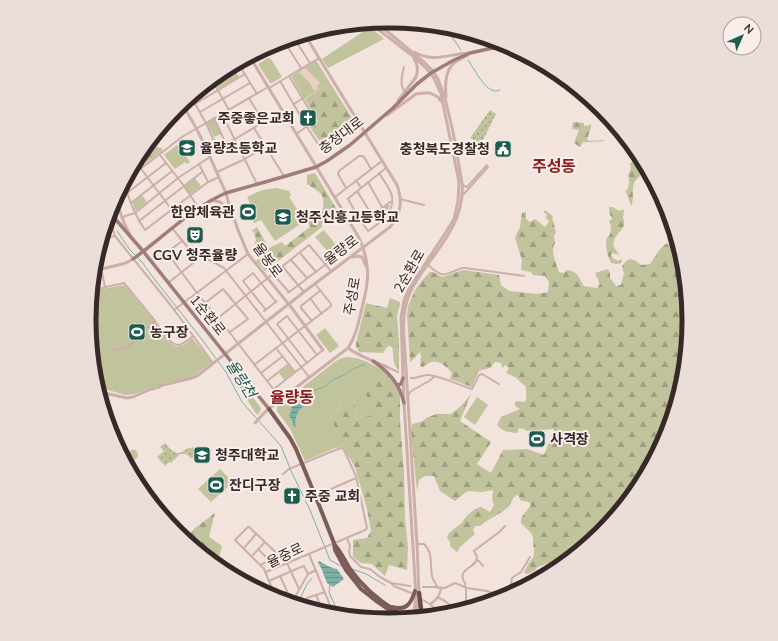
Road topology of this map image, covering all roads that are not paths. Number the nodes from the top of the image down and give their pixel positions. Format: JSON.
{"nodes":[{"id":1,"x":384,"y":28,"type":"edge"},
{"id":2,"x":377,"y":29,"type":"edge"},
{"id":3,"x":308,"y":40,"type":"edge"},
{"id":4,"x":297,"y":43,"type":"edge"},
{"id":5,"x":287,"y":47,"type":"edge"},
{"id":6,"x":406,"y":47,"type":"junction"},
{"id":7,"x":494,"y":48,"type":"edge"},
{"id":8,"x":470,"y":53,"type":"junction"},
{"id":9,"x":410,"y":55,"type":"junction"},
{"id":10,"x":319,"y":58,"type":"junction"},
{"id":11,"x":253,"y":62,"type":"edge"},
{"id":12,"x":310,"y":63,"type":"junction"},
{"id":13,"x":404,"y":67,"type":"dead end"},
{"id":14,"x":241,"y":68,"type":"edge"},
{"id":15,"x":301,"y":68,"type":"junction"},
{"id":16,"x":432,"y":72,"type":"junction"},
{"id":17,"x":245,"y":74,"type":"junction"},
{"id":18,"x":290,"y":76,"type":"junction"},
{"id":19,"x":280,"y":81,"type":"junction"},
{"id":20,"x":250,"y":82,"type":"junction"},
{"id":21,"x":215,"y":85,"type":"edge"},
{"id":22,"x":268,"y":88,"type":"junction"},
{"id":23,"x":218,"y":90,"type":"junction"},
{"id":24,"x":405,"y":92,"type":"junction"},
{"id":25,"x":257,"y":94,"type":"junction"},
{"id":26,"x":249,"y":98,"type":"junction"},
{"id":27,"x":303,"y":98,"type":"junction"},
{"id":28,"x":222,"y":99,"type":"junction"},
{"id":29,"x":446,"y":100,"type":"junction"},
{"id":30,"x":195,"y":104,"type":"joint"},
{"id":31,"x":294,"y":104,"type":"junction"},
{"id":32,"x":229,"y":110,"type":"junction"},
{"id":33,"x":444,"y":110,"type":"junction"},
{"id":34,"x":185,"y":111,"type":"edge"},
{"id":35,"x":282,"y":111,"type":"junction"},
{"id":36,"x":200,"y":112,"type":"junction"},
{"id":37,"x":222,"y":114,"type":"junction"},
{"id":38,"x":214,"y":118,"type":"junction"},
{"id":39,"x":382,"y":118,"type":"junction"},
{"id":40,"x":357,"y":119,"type":"junction"},
{"id":41,"x":263,"y":122,"type":"junction"},
{"id":42,"x":206,"y":123,"type":"junction"},
{"id":43,"x":307,"y":127,"type":"junction"},
{"id":44,"x":254,"y":128,"type":"junction"},
{"id":45,"x":196,"y":129,"type":"junction"},
{"id":46,"x":365,"y":132,"type":"junction"},
{"id":47,"x":296,"y":134,"type":"junction"},
{"id":48,"x":235,"y":139,"type":"junction"},
{"id":49,"x":226,"y":144,"type":"junction"},
{"id":50,"x":266,"y":146,"type":"junction"},
{"id":51,"x":217,"y":148,"type":"junction"},
{"id":52,"x":208,"y":152,"type":"junction"},
{"id":53,"x":160,"y":155,"type":"junction"},
{"id":54,"x":210,"y":157,"type":"junction"},
{"id":55,"x":244,"y":159,"type":"junction"},
{"id":56,"x":382,"y":161,"type":"junction"},
{"id":57,"x":166,"y":163,"type":"junction"},
{"id":58,"x":198,"y":164,"type":"junction"},
{"id":59,"x":316,"y":166,"type":"junction"},
{"id":60,"x":386,"y":168,"type":"junction"},
{"id":61,"x":141,"y":169,"type":"junction"},
{"id":62,"x":371,"y":169,"type":"junction"},
{"id":63,"x":172,"y":171,"type":"junction"},
{"id":64,"x":138,"y":172,"type":"edge"},
{"id":65,"x":202,"y":172,"type":"junction"},
{"id":66,"x":217,"y":172,"type":"junction"},
{"id":67,"x":379,"y":174,"type":"junction"},
{"id":68,"x":148,"y":177,"type":"junction"},
{"id":69,"x":219,"y":177,"type":"junction"},
{"id":70,"x":285,"y":177,"type":"junction"},
{"id":71,"x":178,"y":178,"type":"junction"},
{"id":72,"x":356,"y":180,"type":"junction"},
{"id":73,"x":208,"y":182,"type":"junction"},
{"id":74,"x":368,"y":182,"type":"junction"},
{"id":75,"x":462,"y":183,"type":"junction"},
{"id":76,"x":257,"y":185,"type":"junction"},
{"id":77,"x":154,"y":186,"type":"junction"},
{"id":78,"x":184,"y":186,"type":"junction"},
{"id":79,"x":346,"y":188,"type":"junction"},
{"id":80,"x":361,"y":188,"type":"junction"},
{"id":81,"x":357,"y":191,"type":"junction"},
{"id":82,"x":127,"y":193,"type":"joint"},
{"id":83,"x":160,"y":193,"type":"junction"},
{"id":84,"x":226,"y":193,"type":"junction"},
{"id":85,"x":190,"y":194,"type":"junction"},
{"id":86,"x":462,"y":196,"type":"junction"},
{"id":87,"x":335,"y":198,"type":"junction"},
{"id":88,"x":400,"y":199,"type":"junction"},
{"id":89,"x":211,"y":200,"type":"junction"},
{"id":90,"x":165,"y":201,"type":"junction"},
{"id":91,"x":392,"y":202,"type":"junction"},
{"id":92,"x":131,"y":203,"type":"junction"},
{"id":93,"x":196,"y":204,"type":"dead end"},
{"id":94,"x":424,"y":205,"type":"dead end"},
{"id":95,"x":382,"y":207,"type":"junction"},
{"id":96,"x":119,"y":209,"type":"edge"},
{"id":97,"x":172,"y":209,"type":"junction"},
{"id":98,"x":232,"y":212,"type":"junction"},
{"id":99,"x":135,"y":213,"type":"junction"},
{"id":100,"x":372,"y":215,"type":"junction"},
{"id":101,"x":122,"y":217,"type":"junction"},
{"id":102,"x":115,"y":218,"type":"edge"},
{"id":103,"x":139,"y":221,"type":"junction"},
{"id":104,"x":182,"y":221,"type":"junction"},
{"id":105,"x":362,"y":223,"type":"junction"},
{"id":106,"x":112,"y":227,"type":"edge"},
{"id":107,"x":172,"y":228,"type":"junction"},
{"id":108,"x":115,"y":236,"type":"junction"},
{"id":109,"x":132,"y":238,"type":"junction"},
{"id":110,"x":108,"y":239,"type":"edge"},
{"id":111,"x":182,"y":240,"type":"junction"},
{"id":112,"x":363,"y":246,"type":"junction"},
{"id":113,"x":142,"y":252,"type":"junction"},
{"id":114,"x":300,"y":252,"type":"junction"},
{"id":115,"x":248,"y":254,"type":"junction"},
{"id":116,"x":202,"y":256,"type":"junction"},
{"id":117,"x":350,"y":257,"type":"junction"},
{"id":118,"x":134,"y":259,"type":"junction"},
{"id":119,"x":292,"y":260,"type":"junction"},
{"id":120,"x":330,"y":260,"type":"dead end"},
{"id":121,"x":325,"y":265,"type":"junction"},
{"id":122,"x":428,"y":265,"type":"junction"},
{"id":123,"x":283,"y":266,"type":"junction"},
{"id":124,"x":102,"y":269,"type":"joint"},
{"id":125,"x":367,"y":269,"type":"junction"},
{"id":126,"x":226,"y":271,"type":"junction"},
{"id":127,"x":331,"y":271,"type":"junction"},
{"id":128,"x":182,"y":272,"type":"junction"},
{"id":129,"x":316,"y":272,"type":"junction"},
{"id":130,"x":273,"y":274,"type":"junction"},
{"id":131,"x":524,"y":276,"type":"dead end"},
{"id":132,"x":307,"y":278,"type":"junction"},
{"id":133,"x":267,"y":279,"type":"junction"},
{"id":134,"x":168,"y":283,"type":"junction"},
{"id":135,"x":261,"y":284,"type":"junction"},
{"id":136,"x":315,"y":284,"type":"junction"},
{"id":137,"x":298,"y":285,"type":"junction"},
{"id":138,"x":105,"y":287,"type":"junction"},
{"id":139,"x":98,"y":289,"type":"edge"},
{"id":140,"x":320,"y":290,"type":"junction"},
{"id":141,"x":251,"y":292,"type":"junction"},
{"id":142,"x":304,"y":292,"type":"junction"},
{"id":143,"x":197,"y":293,"type":"junction"},
{"id":144,"x":245,"y":296,"type":"junction"},
{"id":145,"x":310,"y":298,"type":"junction"},
{"id":146,"x":205,"y":303,"type":"junction"},
{"id":147,"x":182,"y":304,"type":"junction"},
{"id":148,"x":236,"y":304,"type":"junction"},
{"id":149,"x":288,"y":304,"type":"junction"},
{"id":150,"x":174,"y":310,"type":"junction"},
{"id":151,"x":322,"y":314,"type":"junction"},
{"id":152,"x":218,"y":318,"type":"junction"},
{"id":153,"x":155,"y":321,"type":"junction"},
{"id":154,"x":312,"y":321,"type":"junction"},
{"id":155,"x":266,"y":322,"type":"junction"},
{"id":156,"x":305,"y":326,"type":"junction"},
{"id":157,"x":298,"y":331,"type":"junction"},
{"id":158,"x":230,"y":333,"type":"junction"},
{"id":159,"x":192,"y":336,"type":"junction"},
{"id":160,"x":288,"y":339,"type":"junction"},
{"id":161,"x":238,"y":343,"type":"junction"},
{"id":162,"x":282,"y":343,"type":"junction"},
{"id":163,"x":276,"y":348,"type":"junction"},
{"id":164,"x":348,"y":348,"type":"junction"},
{"id":165,"x":112,"y":350,"type":"dead end"},
{"id":166,"x":323,"y":350,"type":"joint"},
{"id":167,"x":223,"y":355,"type":"junction"},
{"id":168,"x":317,"y":355,"type":"junction"},
{"id":169,"x":282,"y":356,"type":"junction"},
{"id":170,"x":373,"y":361,"type":"junction"},
{"id":171,"x":214,"y":362,"type":"junction"},
{"id":172,"x":307,"y":363,"type":"junction"},
{"id":173,"x":288,"y":364,"type":"junction"},
{"id":174,"x":254,"y":365,"type":"junction"},
{"id":175,"x":301,"y":368,"type":"junction"},
{"id":176,"x":389,"y":368,"type":"junction"},
{"id":177,"x":295,"y":372,"type":"junction"},
{"id":178,"x":398,"y":372,"type":"dead end"},
{"id":179,"x":261,"y":373,"type":"junction"},
{"id":180,"x":389,"y":373,"type":"junction"},
{"id":181,"x":435,"y":376,"type":"junction"},
{"id":182,"x":309,"y":377,"type":"junction"},
{"id":183,"x":404,"y":378,"type":"junction"},
{"id":184,"x":411,"y":378,"type":"dead end"},
{"id":185,"x":267,"y":381,"type":"junction"},
{"id":186,"x":406,"y":382,"type":"junction"},
{"id":187,"x":499,"y":384,"type":"dead end"},
{"id":188,"x":398,"y":385,"type":"junction"},
{"id":189,"x":159,"y":386,"type":"dead end"},
{"id":190,"x":153,"y":388,"type":"dead end"},
{"id":191,"x":274,"y":389,"type":"junction"},
{"id":192,"x":413,"y":390,"type":"junction"},
{"id":193,"x":105,"y":393,"type":"edge"},
{"id":194,"x":281,"y":399,"type":"junction"},
{"id":195,"x":406,"y":402,"type":"junction"},
{"id":196,"x":269,"y":409,"type":"junction"},
{"id":197,"x":255,"y":423,"type":"dead end"},
{"id":198,"x":302,"y":464,"type":"junction"},
{"id":199,"x":283,"y":474,"type":"dead end"},
{"id":200,"x":356,"y":478,"type":"junction"},
{"id":201,"x":315,"y":496,"type":"junction"},
{"id":202,"x":505,"y":526,"type":"dead end"},
{"id":203,"x":256,"y":534,"type":"junction"},
{"id":204,"x":347,"y":538,"type":"junction"},
{"id":205,"x":265,"y":542,"type":"junction"},
{"id":206,"x":332,"y":544,"type":"junction"},
{"id":207,"x":417,"y":544,"type":"junction"},
{"id":208,"x":244,"y":549,"type":"junction"},
{"id":209,"x":258,"y":549,"type":"junction"},
{"id":210,"x":309,"y":554,"type":"junction"},
{"id":211,"x":252,"y":556,"type":"junction"},
{"id":212,"x":280,"y":556,"type":"junction"},
{"id":213,"x":530,"y":557,"type":"dead end"},
{"id":214,"x":342,"y":560,"type":"junction"},
{"id":215,"x":476,"y":560,"type":"junction"},
{"id":216,"x":270,"y":561,"type":"junction"},
{"id":217,"x":287,"y":563,"type":"junction"},
{"id":218,"x":260,"y":565,"type":"junction"},
{"id":219,"x":483,"y":566,"type":"dead end"},
{"id":220,"x":316,"y":570,"type":"junction"},
{"id":221,"x":292,"y":571,"type":"junction"},
{"id":222,"x":266,"y":572,"type":"junction"},
{"id":223,"x":308,"y":574,"type":"junction"},
{"id":224,"x":280,"y":576,"type":"junction"},
{"id":225,"x":269,"y":581,"type":"junction"},
{"id":226,"x":391,"y":583,"type":"junction"},
{"id":227,"x":410,"y":586,"type":"dead end"},
{"id":228,"x":511,"y":586,"type":"edge"},
{"id":229,"x":423,"y":587,"type":"dead end"},
{"id":230,"x":440,"y":588,"type":"junction"},
{"id":231,"x":465,"y":588,"type":"junction"},
{"id":232,"x":272,"y":589,"type":"edge"},
{"id":233,"x":299,"y":589,"type":"junction"},
{"id":234,"x":325,"y":592,"type":"junction"},
{"id":235,"x":415,"y":592,"type":"junction"},
{"id":236,"x":494,"y":593,"type":"edge"},
{"id":237,"x":287,"y":594,"type":"edge"},
{"id":238,"x":316,"y":595,"type":"junction"},
{"id":239,"x":293,"y":596,"type":"edge"},
{"id":240,"x":437,"y":597,"type":"junction"},
{"id":241,"x":305,"y":600,"type":"edge"},
{"id":242,"x":422,"y":600,"type":"dead end"},
{"id":243,"x":466,"y":603,"type":"edge"},
{"id":244,"x":319,"y":604,"type":"edge"},
{"id":245,"x":430,"y":604,"type":"junction"},
{"id":246,"x":451,"y":606,"type":"edge"},
{"id":247,"x":331,"y":607,"type":"edge"},
{"id":248,"x":388,"y":608,"type":"junction"},
{"id":249,"x":435,"y":609,"type":"edge"},
{"id":250,"x":414,"y":611,"type":"edge"},
{"id":251,"x":417,"y":611,"type":"edge"},
{"id":252,"x":422,"y":611,"type":"edge"},
{"id":253,"x":392,"y":613,"type":"edge"},
{"id":254,"x":396,"y":613,"type":"edge"},
{"id":255,"x":397,"y":613,"type":"edge"}],
"edges":[{"from":1,"to":6,"type":"street","name":"2순환로"},
{"from":2,"to":9,"type":"street","name":"2순환로"},
{"from":3,"to":10,"type":"street"},
{"from":4,"to":12,"type":"street"},
{"from":5,"to":15,"type":"street"},
{"from":6,"to":8,"type":"street"},
{"from":6,"to":16,"type":"street","name":"2순환로"},
{"from":7,"to":8,"type":"main road","name":"충청대로"},
{"from":8,"to":16,"type":"main road","name":"충청대로"},
{"from":8,"to":29,"type":"street"},
{"from":9,"to":16,"type":"street","name":"2순환로"},
{"from":9,"to":24,"type":"street"},
{"from":10,"to":12,"type":"street"},
{"from":10,"to":40,"type":"street"},
{"from":11,"to":22,"type":"street","name":"주성로"},
{"from":12,"to":15,"type":"street"},
{"from":13,"to":24,"type":"street"},
{"from":14,"to":17,"type":"street"},
{"from":15,"to":18,"type":"street"},
{"from":16,"to":29,"type":"street","name":"2순환로"},
{"from":16,"to":33,"type":"street","name":"2순환로"},
{"from":16,"to":39,"type":"main road","name":"충청대로"},
{"from":17,"to":20,"type":"street"},
{"from":17,"to":23,"type":"street"},
{"from":18,"to":19,"type":"street"},
{"from":18,"to":27,"type":"street"},
{"from":19,"to":22,"type":"street"},
{"from":19,"to":31,"type":"street"},
{"from":20,"to":25,"type":"street"},
{"from":20,"to":28,"type":"street"},
{"from":21,"to":23,"type":"street"},
{"from":22,"to":25,"type":"street"},
{"from":22,"to":35,"type":"street","name":"주성로"},
{"from":23,"to":28,"type":"street"},
{"from":23,"to":30,"type":"street"},
{"from":24,"to":39,"type":"street"},
{"from":25,"to":26,"type":"street"},
{"from":26,"to":32,"type":"street"},
{"from":26,"to":41,"type":"street"},
{"from":27,"to":31,"type":"street"},
{"from":27,"to":43,"type":"street"},
{"from":28,"to":32,"type":"street"},
{"from":28,"to":36,"type":"street"},
{"from":29,"to":75,"type":"street","name":"2순환로"},
{"from":30,"to":36,"type":"street"},
{"from":31,"to":43,"type":"street"},
{"from":32,"to":37,"type":"street"},
{"from":33,"to":39,"type":"street"},
{"from":33,"to":183,"type":"street","name":"2순환로"},
{"from":34,"to":45,"type":"street","name":"율봉로"},
{"from":35,"to":41,"type":"street"},
{"from":35,"to":47,"type":"street","name":"주성로"},
{"from":36,"to":42,"type":"street"},
{"from":37,"to":38,"type":"street"},
{"from":37,"to":48,"type":"street"},
{"from":38,"to":42,"type":"street"},
{"from":38,"to":49,"type":"street"},
{"from":39,"to":46,"type":"main road","name":"충청대로"},
{"from":40,"to":43,"type":"street"},
{"from":40,"to":46,"type":"street"},
{"from":41,"to":44,"type":"street"},
{"from":42,"to":45,"type":"street"},
{"from":42,"to":51,"type":"street"},
{"from":43,"to":47,"type":"street"},
{"from":44,"to":48,"type":"street"},
{"from":44,"to":50,"type":"street"},
{"from":45,"to":52,"type":"street","name":"율봉로"},
{"from":45,"to":53,"type":"street"},
{"from":46,"to":56,"type":"street"},
{"from":46,"to":59,"type":"main road","name":"충청대로"},
{"from":47,"to":59,"type":"street","name":"주성로"},
{"from":48,"to":49,"type":"street"},
{"from":48,"to":55,"type":"street"},
{"from":49,"to":51,"type":"street"},
{"from":50,"to":55,"type":"street"},
{"from":50,"to":70,"type":"street"},
{"from":51,"to":52,"type":"street"},
{"from":52,"to":54,"type":"street","name":"율봉로"},
{"from":53,"to":57,"type":"street"},
{"from":53,"to":61,"type":"street"},
{"from":54,"to":58,"type":"street"},
{"from":54,"to":66,"type":"street","name":"율봉로"},
{"from":55,"to":66,"type":"street"},
{"from":55,"to":76,"type":"street"},
{"from":56,"to":60,"type":"street"},
{"from":56,"to":62,"type":"street"},
{"from":57,"to":63,"type":"street"},
{"from":57,"to":68,"type":"street"},
{"from":58,"to":65,"type":"street"},
{"from":58,"to":71,"type":"street"},
{"from":59,"to":70,"type":"main road","name":"충청대로"},
{"from":59,"to":87,"type":"street","name":"주성로"},
{"from":60,"to":67,"type":"street"},
{"from":60,"to":88,"type":"street"},
{"from":61,"to":64,"type":"street"},
{"from":61,"to":68,"type":"street"},
{"from":62,"to":72,"type":"street"},
{"from":62,"to":79,"type":"street"},
{"from":63,"to":71,"type":"street"},
{"from":63,"to":77,"type":"street"},
{"from":65,"to":73,"type":"street"},
{"from":65,"to":78,"type":"street"},
{"from":66,"to":69,"type":"street","name":"율봉로"},
{"from":67,"to":74,"type":"street"},
{"from":67,"to":91,"type":"street"},
{"from":68,"to":77,"type":"street"},
{"from":68,"to":82,"type":"street"},
{"from":69,"to":73,"type":"street"},
{"from":69,"to":84,"type":"street","name":"율봉로"},
{"from":70,"to":76,"type":"main road","name":"충청대로"},
{"from":71,"to":78,"type":"street"},
{"from":71,"to":83,"type":"street"},
{"from":72,"to":79,"type":"street"},
{"from":72,"to":80,"type":"street"},
{"from":73,"to":85,"type":"street"},
{"from":74,"to":80,"type":"street"},
{"from":74,"to":95,"type":"street"},
{"from":75,"to":86,"type":"street","name":"2순환로"},
{"from":75,"to":86,"type":"street"},
{"from":76,"to":84,"type":"main road","name":"충청대로"},
{"from":77,"to":83,"type":"street"},
{"from":77,"to":92,"type":"street"},
{"from":78,"to":85,"type":"street"},
{"from":78,"to":90,"type":"street"},
{"from":79,"to":87,"type":"street"},
{"from":80,"to":81,"type":"street"},
{"from":81,"to":100,"type":"street"},
{"from":81,"to":105,"type":"street"},
{"from":82,"to":92,"type":"street"},
{"from":83,"to":90,"type":"street"},
{"from":83,"to":99,"type":"street"},
{"from":84,"to":89,"type":"main road","name":"충청대로"},
{"from":84,"to":98,"type":"street","name":"율봉로"},
{"from":85,"to":93,"type":"street"},
{"from":85,"to":97,"type":"street"},
{"from":86,"to":122,"type":"street","name":"2순환로"},
{"from":87,"to":112,"type":"street","name":"주성로"},
{"from":88,"to":94,"type":"street"},
{"from":88,"to":112,"type":"street","name":"율량로"},
{"from":89,"to":98,"type":"street"},
{"from":89,"to":104,"type":"main road","name":"충청대로"},
{"from":90,"to":97,"type":"street"},
{"from":90,"to":103,"type":"street"},
{"from":91,"to":95,"type":"street"},
{"from":91,"to":105,"type":"street"},
{"from":92,"to":99,"type":"street"},
{"from":95,"to":100,"type":"street"},
{"from":96,"to":101,"type":"street"},
{"from":97,"to":103,"type":"street"},
{"from":97,"to":104,"type":"street"},
{"from":98,"to":115,"type":"street","name":"율봉로"},
{"from":99,"to":101,"type":"street"},
{"from":99,"to":103,"type":"street"},
{"from":100,"to":105,"type":"street"},
{"from":101,"to":109,"type":"street"},
{"from":102,"to":109,"type":"main road","name":"1순환로"},
{"from":104,"to":107,"type":"main road","name":"충청대로"},
{"from":106,"to":108,"type":"street"},
{"from":107,"to":111,"type":"street"},
{"from":107,"to":113,"type":"main road","name":"충청대로"},
{"from":108,"to":110,"type":"street"},
{"from":108,"to":118,"type":"street"},
{"from":109,"to":113,"type":"main road","name":"1순환로"},
{"from":111,"to":116,"type":"street"},
{"from":111,"to":128,"type":"street"},
{"from":112,"to":117,"type":"street","name":"율량로"},
{"from":112,"to":125,"type":"street","name":"주성로"},
{"from":113,"to":118,"type":"main road","name":"충청대로"},
{"from":113,"to":134,"type":"main road","name":"1순환로"},
{"from":114,"to":119,"type":"street"},
{"from":114,"to":121,"type":"street"},
{"from":114,"to":129,"type":"street"},
{"from":115,"to":126,"type":"street"},
{"from":115,"to":133,"type":"street","name":"율봉로"},
{"from":116,"to":126,"type":"street"},
{"from":116,"to":128,"type":"street"},
{"from":117,"to":125,"type":"street"},
{"from":117,"to":127,"type":"street","name":"율량로"},
{"from":118,"to":124,"type":"street"},
{"from":118,"to":150,"type":"street"},
{"from":119,"to":123,"type":"street"},
{"from":119,"to":132,"type":"street"},
{"from":120,"to":121,"type":"street"},
{"from":121,"to":127,"type":"street"},
{"from":121,"to":129,"type":"street"},
{"from":122,"to":131,"type":"street"},
{"from":122,"to":186,"type":"street","name":"2순환로"},
{"from":123,"to":130,"type":"street"},
{"from":123,"to":137,"type":"street"},
{"from":124,"to":138,"type":"street"},
{"from":125,"to":164,"type":"street","name":"주성로"},
{"from":126,"to":143,"type":"street"},
{"from":126,"to":144,"type":"street"},
{"from":127,"to":136,"type":"street","name":"율량로"},
{"from":128,"to":134,"type":"street"},
{"from":128,"to":143,"type":"street"},
{"from":129,"to":132,"type":"street"},
{"from":130,"to":133,"type":"street"},
{"from":130,"to":137,"type":"street"},
{"from":132,"to":137,"type":"street"},
{"from":133,"to":135,"type":"street"},
{"from":133,"to":149,"type":"street","name":"율봉로"},
{"from":134,"to":147,"type":"main road","name":"1순환로"},
{"from":135,"to":141,"type":"street"},
{"from":135,"to":141,"type":"street"},
{"from":135,"to":141,"type":"street"},
{"from":136,"to":140,"type":"street"},
{"from":136,"to":142,"type":"street","name":"율량로"},
{"from":137,"to":142,"type":"street"},
{"from":138,"to":139,"type":"street"},
{"from":138,"to":153,"type":"street"},
{"from":140,"to":145,"type":"street"},
{"from":140,"to":151,"type":"street"},
{"from":141,"to":144,"type":"street"},
{"from":142,"to":149,"type":"street","name":"율량로"},
{"from":143,"to":146,"type":"street"},
{"from":143,"to":147,"type":"street"},
{"from":144,"to":148,"type":"street"},
{"from":144,"to":155,"type":"street"},
{"from":145,"to":151,"type":"street"},
{"from":145,"to":154,"type":"street"},
{"from":146,"to":148,"type":"street"},
{"from":146,"to":152,"type":"street"},
{"from":147,"to":150,"type":"street"},
{"from":147,"to":167,"type":"main road","name":"1순환로"},
{"from":148,"to":152,"type":"street"},
{"from":148,"to":158,"type":"street"},
{"from":149,"to":155,"type":"street","name":"율량로"},
{"from":149,"to":156,"type":"street","name":"율봉로"},
{"from":150,"to":159,"type":"street"},
{"from":151,"to":154,"type":"street"},
{"from":152,"to":158,"type":"street"},
{"from":153,"to":159,"type":"street"},
{"from":153,"to":165,"type":"street"},
{"from":154,"to":156,"type":"street"},
{"from":155,"to":161,"type":"street","name":"율량로"},
{"from":155,"to":162,"type":"street"},
{"from":156,"to":157,"type":"street"},
{"from":156,"to":166,"type":"street","name":"율봉로"},
{"from":157,"to":160,"type":"street"},
{"from":157,"to":160,"type":"street"},
{"from":157,"to":168,"type":"street"},
{"from":158,"to":161,"type":"street"},
{"from":159,"to":171,"type":"street"},
{"from":160,"to":162,"type":"street"},
{"from":160,"to":172,"type":"street"},
{"from":161,"to":167,"type":"street","name":"율량로"},
{"from":161,"to":174,"type":"street"},
{"from":162,"to":163,"type":"street"},
{"from":162,"to":175,"type":"street"},
{"from":163,"to":169,"type":"street"},
{"from":163,"to":174,"type":"street"},
{"from":164,"to":170,"type":"street"},
{"from":164,"to":182,"type":"street","name":"주성로"},
{"from":166,"to":168,"type":"street"},
{"from":167,"to":171,"type":"street","name":"율량로"},
{"from":167,"to":196,"type":"main road","name":"1순환로"},
{"from":168,"to":172,"type":"street"},
{"from":169,"to":173,"type":"street"},
{"from":169,"to":179,"type":"street"},
{"from":170,"to":176,"type":"street"},
{"from":170,"to":180,"type":"main road"},
{"from":171,"to":189,"type":"street","name":"율량로"},
{"from":172,"to":175,"type":"street"},
{"from":173,"to":177,"type":"street"},
{"from":173,"to":185,"type":"street"},
{"from":174,"to":179,"type":"street"},
{"from":175,"to":177,"type":"street"},
{"from":175,"to":182,"type":"street"},
{"from":176,"to":178,"type":"street"},
{"from":176,"to":180,"type":"main road"},
{"from":177,"to":191,"type":"street"},
{"from":179,"to":185,"type":"street"},
{"from":180,"to":188,"type":"main road"},
{"from":181,"to":184,"type":"street"},
{"from":181,"to":187,"type":"street"},
{"from":181,"to":192,"type":"street"},
{"from":182,"to":194,"type":"street","name":"주성로"},
{"from":183,"to":188,"type":"main road"},
{"from":183,"to":195,"type":"street","name":"2순환로"},
{"from":185,"to":191,"type":"street"},
{"from":186,"to":192,"type":"street"},
{"from":186,"to":195,"type":"street","name":"2순환로"},
{"from":188,"to":195,"type":"main road"},
{"from":190,"to":193,"type":"street"},
{"from":191,"to":194,"type":"street"},
{"from":192,"to":195,"type":"street"},
{"from":194,"to":196,"type":"street","name":"주성로"},
{"from":195,"to":207,"type":"street","name":"2순환로"},
{"from":195,"to":235,"type":"street","name":"2순환로"},
{"from":196,"to":197,"type":"street","name":"주성로"},
{"from":196,"to":198,"type":"main road","name":"1순환로"},
{"from":198,"to":199,"type":"street"},
{"from":198,"to":200,"type":"street"},
{"from":198,"to":201,"type":"main road","name":"1순환로"},
{"from":200,"to":201,"type":"street"},
{"from":200,"to":204,"type":"street","name":"율중로"},
{"from":201,"to":206,"type":"main road","name":"1순환로"},
{"from":202,"to":215,"type":"street"},
{"from":203,"to":205,"type":"street"},
{"from":203,"to":208,"type":"street"},
{"from":203,"to":208,"type":"street"},
{"from":204,"to":206,"type":"street","name":"율중로"},
{"from":204,"to":226,"type":"street"},
{"from":205,"to":209,"type":"street"},
{"from":205,"to":212,"type":"street"},
{"from":206,"to":210,"type":"street","name":"율중로"},
{"from":206,"to":214,"type":"main road","name":"1순환로"},
{"from":207,"to":230,"type":"street"},
{"from":207,"to":235,"type":"street","name":"2순환로"},
{"from":208,"to":211,"type":"street"},
{"from":209,"to":211,"type":"street"},
{"from":209,"to":216,"type":"street"},
{"from":210,"to":217,"type":"street","name":"율중로"},
{"from":210,"to":220,"type":"street"},
{"from":211,"to":218,"type":"street"},
{"from":212,"to":216,"type":"street"},
{"from":212,"to":217,"type":"street"},
{"from":213,"to":228,"type":"street"},
{"from":214,"to":248,"type":"main road","name":"1순환로"},
{"from":214,"to":248,"type":"main road","name":"1순환로"},
{"from":215,"to":219,"type":"street"},
{"from":215,"to":231,"type":"street"},
{"from":216,"to":218,"type":"street"},
{"from":217,"to":221,"type":"street"},
{"from":217,"to":222,"type":"street","name":"율중로"},
{"from":218,"to":222,"type":"street"},
{"from":220,"to":223,"type":"street"},
{"from":220,"to":234,"type":"street"},
{"from":221,"to":223,"type":"street"},
{"from":221,"to":224,"type":"street"},
{"from":221,"to":233,"type":"street"},
{"from":222,"to":225,"type":"street","name":"율중로"},
{"from":223,"to":233,"type":"street"},
{"from":224,"to":225,"type":"street"},
{"from":224,"to":237,"type":"street"},
{"from":225,"to":232,"type":"street","name":"율중로"},
{"from":226,"to":227,"type":"street"},
{"from":226,"to":235,"type":"street"},
{"from":229,"to":230,"type":"street"},
{"from":230,"to":231,"type":"street"},
{"from":230,"to":240,"type":"street"},
{"from":231,"to":236,"type":"street"},
{"from":231,"to":243,"type":"street"},
{"from":233,"to":239,"type":"street"},
{"from":234,"to":238,"type":"street"},
{"from":234,"to":247,"type":"street"},
{"from":235,"to":248,"type":"main road"},
{"from":235,"to":250,"type":"street","name":"2순환로"},
{"from":235,"to":251,"type":"street","name":"2순환로"},
{"from":235,"to":252,"type":"highway"},
{"from":238,"to":241,"type":"street"},
{"from":238,"to":244,"type":"street"},
{"from":240,"to":245,"type":"street"},
{"from":240,"to":246,"type":"street"},
{"from":242,"to":245,"type":"street"},
{"from":245,"to":249,"type":"street"},
{"from":248,"to":253,"type":"main road"},
{"from":248,"to":254,"type":"main road","name":"1순환로"},
{"from":248,"to":255,"type":"main road","name":"1순환로"}]}
